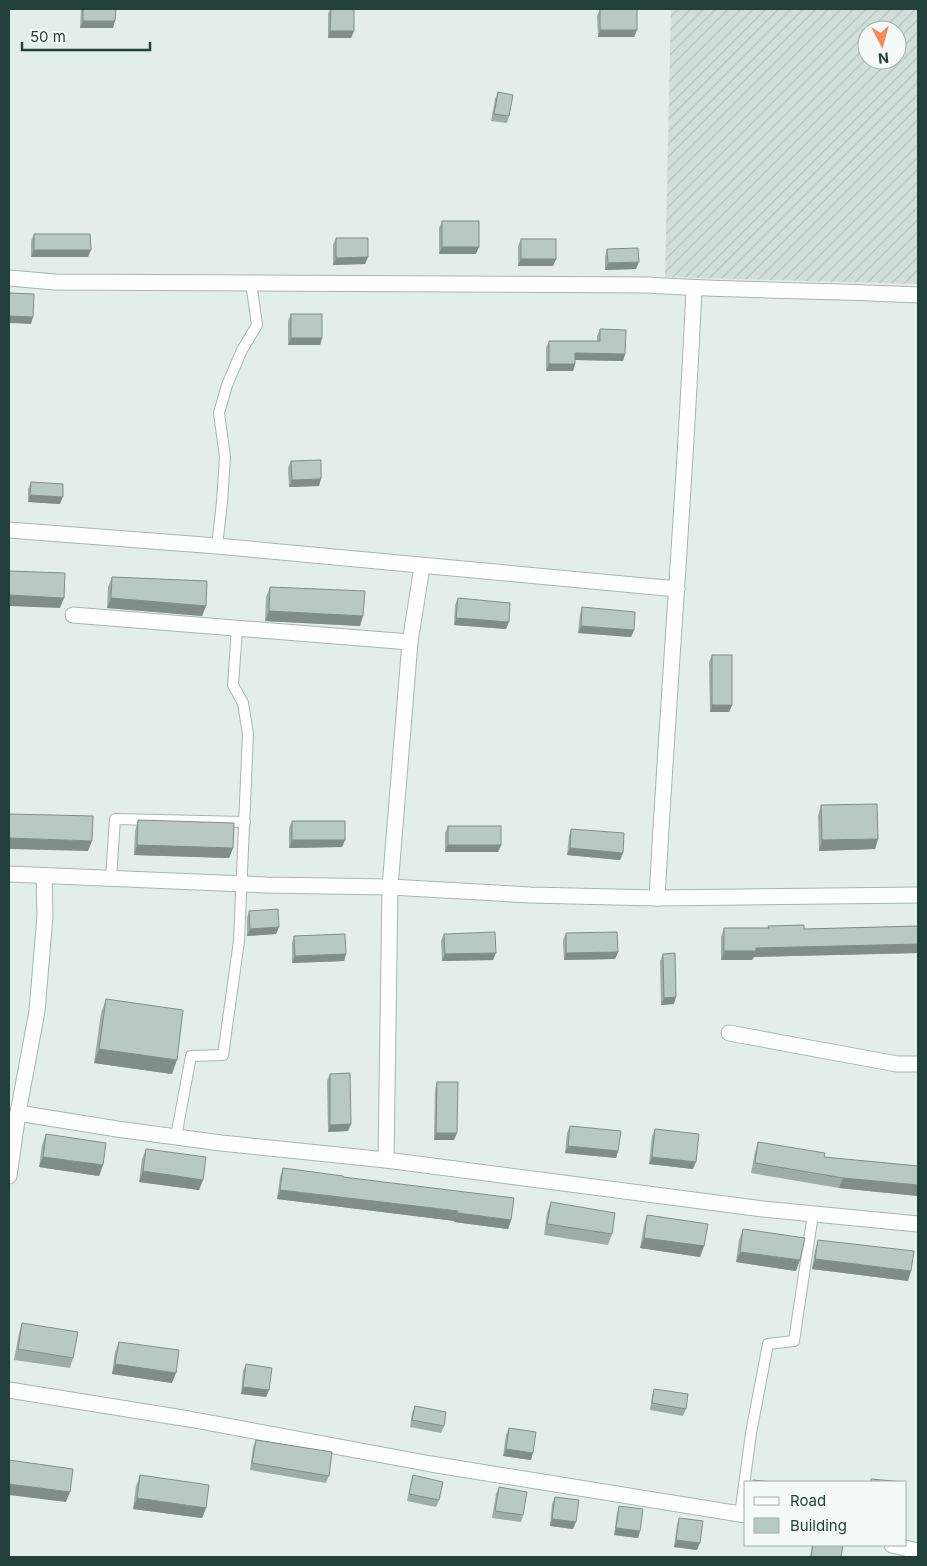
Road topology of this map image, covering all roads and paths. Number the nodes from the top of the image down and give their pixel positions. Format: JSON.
{"nodes":[{"id":1,"x":9,"y":278,"type":"edge"},
{"id":2,"x":251,"y":282,"type":"junction"},
{"id":3,"x":694,"y":288,"type":"junction"},
{"id":4,"x":918,"y":295,"type":"edge"},
{"id":5,"x":9,"y":530,"type":"edge"},
{"id":6,"x":217,"y":546,"type":"junction"},
{"id":7,"x":422,"y":567,"type":"junction"},
{"id":8,"x":677,"y":589,"type":"junction"},
{"id":9,"x":73,"y":615,"type":"dead end"},
{"id":10,"x":237,"y":629,"type":"junction"},
{"id":11,"x":410,"y":642,"type":"junction"},
{"id":12,"x":245,"y":822,"type":"junction"},
{"id":13,"x":9,"y":874,"type":"edge"},
{"id":14,"x":44,"y":876,"type":"junction"},
{"id":15,"x":111,"y":878,"type":"junction"},
{"id":16,"x":241,"y":884,"type":"junction"},
{"id":17,"x":390,"y":886,"type":"junction"},
{"id":18,"x":918,"y":895,"type":"edge"},
{"id":19,"x":657,"y":898,"type":"junction"},
{"id":20,"x":729,"y":1033,"type":"dead end"},
{"id":21,"x":918,"y":1064,"type":"edge"},
{"id":22,"x":16,"y":1091,"type":"edge"},
{"id":23,"x":18,"y":1112,"type":"junction"},
{"id":24,"x":176,"y":1137,"type":"junction"},
{"id":25,"x":386,"y":1160,"type":"junction"},
{"id":26,"x":9,"y":1176,"type":"edge"},
{"id":27,"x":813,"y":1214,"type":"junction"},
{"id":28,"x":918,"y":1224,"type":"edge"},
{"id":29,"x":9,"y":1390,"type":"edge"},
{"id":30,"x":746,"y":1481,"type":"edge"},
{"id":31,"x":743,"y":1515,"type":"edge"},
{"id":32,"x":896,"y":1546,"type":"edge"},
{"id":33,"x":918,"y":1551,"type":"edge"}],
"edges":[{"from":1,"to":2,"type":"street"},
{"from":2,"to":3,"type":"street"},
{"from":2,"to":6,"type":"lane"},
{"from":3,"to":4,"type":"street"},
{"from":3,"to":8,"type":"street"},
{"from":5,"to":6,"type":"street"},
{"from":6,"to":7,"type":"street"},
{"from":7,"to":8,"type":"street"},
{"from":7,"to":11,"type":"street"},
{"from":8,"to":19,"type":"street"},
{"from":9,"to":10,"type":"street"},
{"from":10,"to":11,"type":"street"},
{"from":10,"to":12,"type":"lane"},
{"from":11,"to":17,"type":"street"},
{"from":12,"to":15,"type":"lane"},
{"from":12,"to":16,"type":"lane"},
{"from":13,"to":14,"type":"street"},
{"from":14,"to":15,"type":"street"},
{"from":14,"to":22,"type":"street"},
{"from":15,"to":16,"type":"street"},
{"from":16,"to":17,"type":"street"},
{"from":16,"to":24,"type":"lane"},
{"from":17,"to":19,"type":"street"},
{"from":17,"to":25,"type":"street"},
{"from":18,"to":19,"type":"street"},
{"from":20,"to":21,"type":"street"},
{"from":22,"to":23,"type":"street"},
{"from":23,"to":24,"type":"street"},
{"from":23,"to":26,"type":"street"},
{"from":24,"to":25,"type":"street"},
{"from":25,"to":27,"type":"street"},
{"from":27,"to":28,"type":"street"},
{"from":27,"to":30,"type":"lane"},
{"from":29,"to":31,"type":"street"},
{"from":32,"to":33,"type":"street"}]}
